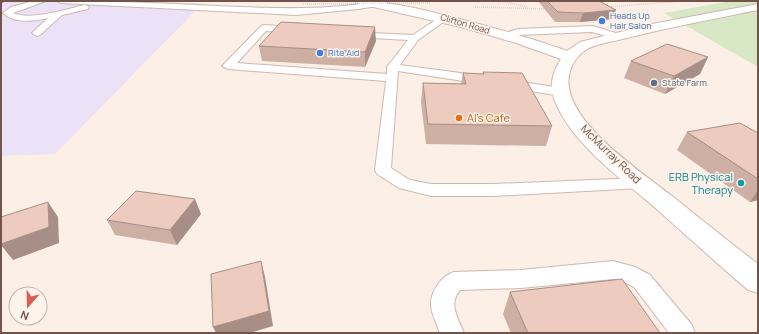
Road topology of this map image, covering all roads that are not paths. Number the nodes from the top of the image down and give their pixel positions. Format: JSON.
{"nodes":[{"id":1,"x":42,"y":1,"type":"edge"},
{"id":2,"x":61,"y":1,"type":"edge"},
{"id":3,"x":360,"y":1,"type":"edge"},
{"id":4,"x":378,"y":2,"type":"edge"},
{"id":5,"x":98,"y":3,"type":"junction"},
{"id":6,"x":758,"y":7,"type":"edge"},
{"id":7,"x":59,"y":14,"type":"junction"},
{"id":8,"x":443,"y":18,"type":"junction"},
{"id":9,"x":304,"y":31,"type":"edge"},
{"id":10,"x":37,"y":33,"type":"dead end"},
{"id":11,"x":343,"y":33,"type":"edge"},
{"id":12,"x":505,"y":36,"type":"junction"},
{"id":13,"x":616,"y":36,"type":"junction"},
{"id":14,"x":415,"y":38,"type":"junction"},
{"id":15,"x":569,"y":58,"type":"junction"},
{"id":16,"x":392,"y":73,"type":"junction"},
{"id":17,"x":561,"y":92,"type":"junction"},
{"id":18,"x":641,"y":183,"type":"junction"},
{"id":19,"x":758,"y":281,"type":"edge"},
{"id":20,"x":452,"y":333,"type":"edge"},
{"id":21,"x":683,"y":333,"type":"edge"}],
"edges":[{"from":1,"to":7,"type":"lane"},
{"from":2,"to":5,"type":"lane"},
{"from":3,"to":4,"type":"main road","name":"Clifton Road"},
{"from":4,"to":5,"type":"lane"},
{"from":4,"to":8,"type":"main road","name":"Clifton Road"},
{"from":5,"to":7,"type":"lane"},
{"from":6,"to":13,"type":"main road","name":"McMurray Road"},
{"from":7,"to":10,"type":"lane"},
{"from":8,"to":12,"type":"main road","name":"Clifton Road"},
{"from":8,"to":14,"type":"lane"},
{"from":9,"to":16,"type":"lane"},
{"from":11,"to":14,"type":"lane"},
{"from":12,"to":13,"type":"lane"},
{"from":12,"to":15,"type":"main road","name":"Clifton Road"},
{"from":13,"to":15,"type":"main road","name":"McMurray Road"},
{"from":14,"to":16,"type":"lane"},
{"from":15,"to":17,"type":"main road","name":"McMurray Road"},
{"from":16,"to":17,"type":"lane"},
{"from":16,"to":18,"type":"lane"},
{"from":17,"to":18,"type":"main road","name":"McMurray Road"},
{"from":18,"to":19,"type":"main road","name":"McMurray Road"},
{"from":20,"to":21,"type":"lane"}]}
